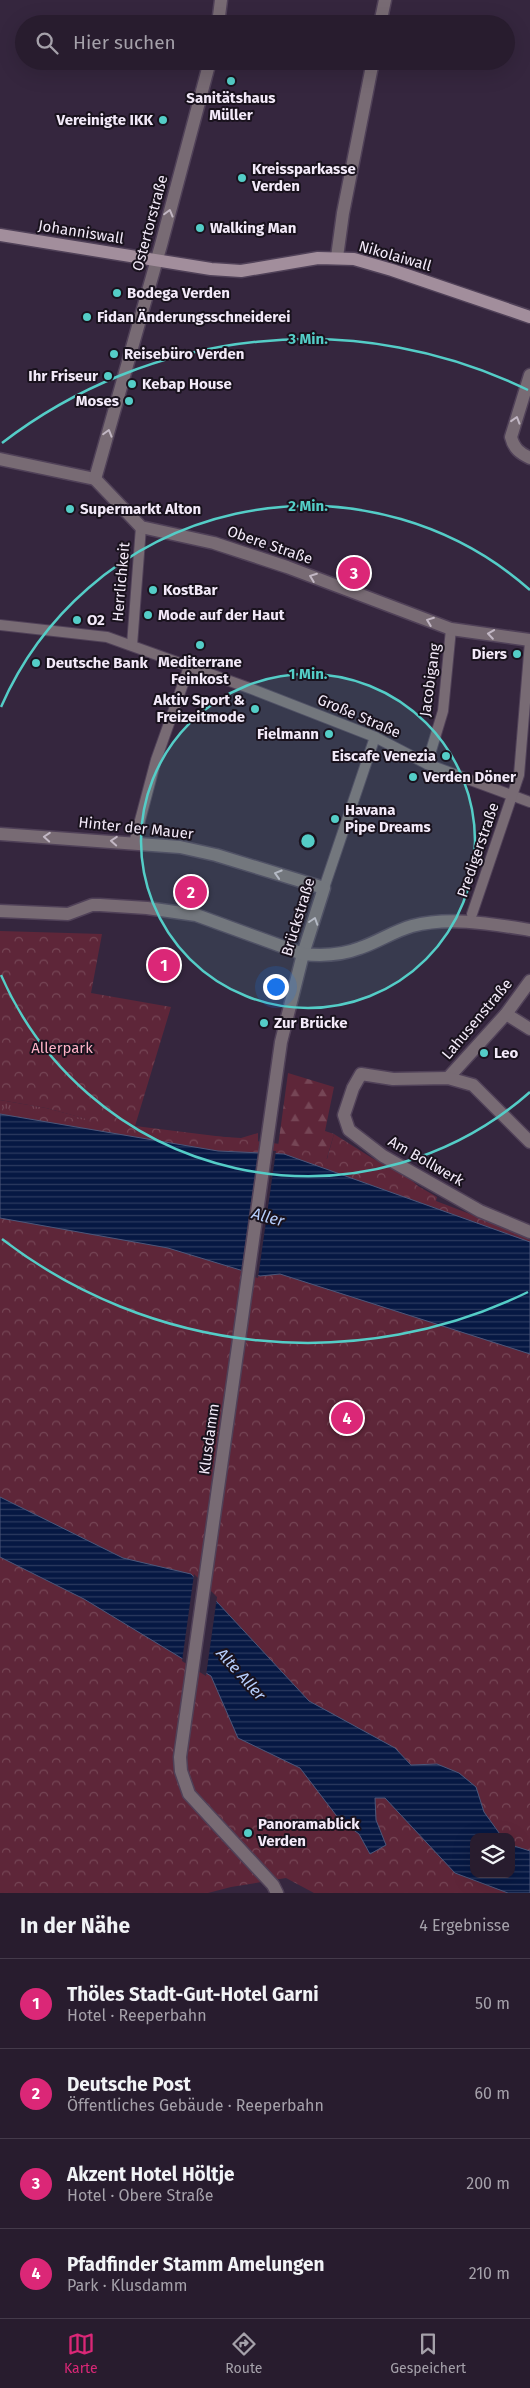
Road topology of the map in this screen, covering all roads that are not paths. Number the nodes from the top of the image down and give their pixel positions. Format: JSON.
{"nodes":[{"id":1,"x":222,"y":0,"type":"edge"},
{"id":2,"x":385,"y":0,"type":"edge"},
{"id":3,"x":220,"y":15,"type":"edge"},
{"id":4,"x":382,"y":15,"type":"edge"},
{"id":5,"x":208,"y":70,"type":"edge"},
{"id":6,"x":371,"y":70,"type":"edge"},
{"id":7,"x":0,"y":235,"type":"edge"},
{"id":8,"x":338,"y":257,"type":"junction"},
{"id":9,"x":156,"y":260,"type":"junction"},
{"id":10,"x":530,"y":317,"type":"edge"},
{"id":11,"x":530,"y":375,"type":"edge"},
{"id":12,"x":530,"y":458,"type":"edge"},
{"id":13,"x":0,"y":459,"type":"edge"},
{"id":14,"x":95,"y":480,"type":"junction"},
{"id":15,"x":141,"y":527,"type":"junction"},
{"id":16,"x":0,"y":625,"type":"edge"},
{"id":17,"x":452,"y":629,"type":"junction"},
{"id":18,"x":530,"y":641,"type":"edge"},
{"id":19,"x":132,"y":645,"type":"junction"},
{"id":20,"x":189,"y":667,"type":"junction"},
{"id":21,"x":375,"y":737,"type":"junction"},
{"id":22,"x":427,"y":764,"type":"junction"},
{"id":23,"x":512,"y":796,"type":"junction"},
{"id":24,"x":530,"y":802,"type":"edge"},
{"id":25,"x":0,"y":834,"type":"edge"},
{"id":26,"x":134,"y":843,"type":"junction"},
{"id":27,"x":324,"y":888,"type":"junction"},
{"id":28,"x":0,"y":911,"type":"edge"},
{"id":29,"x":472,"y":914,"type":"dead end"},
{"id":30,"x":530,"y":930,"type":"edge"},
{"id":31,"x":303,"y":954,"type":"junction"},
{"id":32,"x":530,"y":981,"type":"edge"},
{"id":33,"x":506,"y":1014,"type":"junction"},
{"id":34,"x":530,"y":1029,"type":"edge"},
{"id":35,"x":448,"y":1078,"type":"junction"},
{"id":36,"x":269,"y":1140,"type":"joint"},
{"id":37,"x":530,"y":1142,"type":"edge"},
{"id":38,"x":530,"y":1232,"type":"edge"},
{"id":39,"x":278,"y":1893,"type":"edge"}],
"edges":[{"from":1,"to":3,"type":"street"},
{"from":2,"to":4,"type":"street"},
{"from":9,"to":5,"type":"street","name":"Ostertorstraße","one_way":true},
{"from":6,"to":8,"type":"street"},
{"from":7,"to":9,"type":"main road","name":"Johanniswall"},
{"from":8,"to":9,"type":"main road","name":"Nikolaiwall"},
{"from":8,"to":10,"type":"main road","name":"Nikolaiwall"},
{"from":14,"to":9,"type":"street","name":"Ostertorstraße","one_way":true},
{"from":12,"to":11,"type":"street","one_way":true},
{"from":13,"to":14,"type":"street"},
{"from":14,"to":15,"type":"street","name":"Herrlichkeit"},
{"from":17,"to":15,"type":"street","name":"Obere Straße","one_way":true},
{"from":15,"to":19,"type":"street","name":"Herrlichkeit"},
{"from":16,"to":19,"type":"street","name":"Große Straße"},
{"from":18,"to":17,"type":"street","name":"Obere Straße","one_way":true},
{"from":17,"to":22,"type":"street","name":"Jacobigang"},
{"from":18,"to":23,"type":"street","name":"Predigerstraße"},
{"from":19,"to":20,"type":"street","name":"Große Straße"},
{"from":20,"to":21,"type":"street","name":"Große Straße"},
{"from":20,"to":26,"type":"street"},
{"from":21,"to":22,"type":"street","name":"Große Straße"},
{"from":21,"to":27,"type":"street","name":"Brückstraße"},
{"from":22,"to":23,"type":"street","name":"Große Straße"},
{"from":23,"to":24,"type":"street","name":"Große Straße"},
{"from":23,"to":29,"type":"street","name":"Predigerstraße"},
{"from":26,"to":25,"type":"street","name":"Hinter der Mauer","one_way":true},
{"from":27,"to":26,"type":"street","name":"Hinter der Mauer","one_way":true},
{"from":31,"to":27,"type":"street","name":"Brückstraße","one_way":true},
{"from":28,"to":31,"type":"street"},
{"from":30,"to":31,"type":"street"},
{"from":31,"to":36,"type":"street","name":"Brückstraße"},
{"from":32,"to":33,"type":"street","name":"Lahusenstraße"},
{"from":33,"to":34,"type":"street"},
{"from":33,"to":35,"type":"street","name":"Lahusenstraße"},
{"from":35,"to":37,"type":"street"},
{"from":35,"to":38,"type":"street","name":"Am Bollwerk"},
{"from":36,"to":39,"type":"street","name":"Klusdamm"}]}
